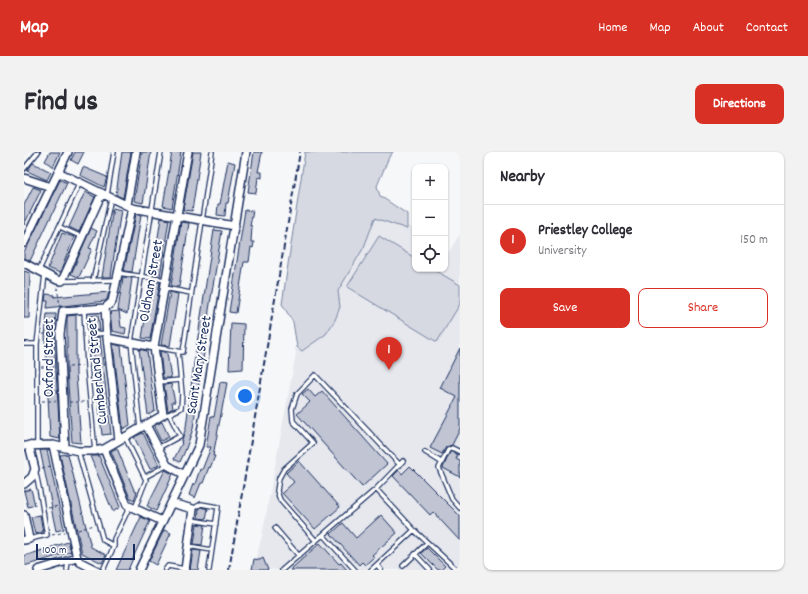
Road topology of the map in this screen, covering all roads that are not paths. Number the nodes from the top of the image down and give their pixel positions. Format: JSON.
{"nodes":[{"id":1,"x":38,"y":152,"type":"edge"},
{"id":2,"x":68,"y":152,"type":"edge"},
{"id":3,"x":114,"y":152,"type":"edge"},
{"id":4,"x":136,"y":152,"type":"edge"},
{"id":5,"x":161,"y":152,"type":"edge"},
{"id":6,"x":188,"y":152,"type":"edge"},
{"id":7,"x":212,"y":152,"type":"edge"},
{"id":8,"x":246,"y":152,"type":"edge"},
{"id":9,"x":24,"y":169,"type":"edge"},
{"id":10,"x":58,"y":172,"type":"junction"},
{"id":11,"x":25,"y":180,"type":"edge"},
{"id":12,"x":80,"y":182,"type":"junction"},
{"id":13,"x":51,"y":187,"type":"junction"},
{"id":14,"x":107,"y":195,"type":"junction"},
{"id":15,"x":129,"y":207,"type":"junction"},
{"id":16,"x":152,"y":211,"type":"junction"},
{"id":17,"x":177,"y":216,"type":"junction"},
{"id":18,"x":202,"y":220,"type":"junction"},
{"id":19,"x":60,"y":226,"type":"junction"},
{"id":20,"x":235,"y":226,"type":"junction"},
{"id":21,"x":82,"y":237,"type":"junction"},
{"id":22,"x":24,"y":243,"type":"edge"},
{"id":23,"x":24,"y":263,"type":"edge"},
{"id":24,"x":118,"y":272,"type":"junction"},
{"id":25,"x":42,"y":273,"type":"junction"},
{"id":26,"x":142,"y":276,"type":"junction"},
{"id":27,"x":116,"y":280,"type":"junction"},
{"id":28,"x":166,"y":280,"type":"junction"},
{"id":29,"x":60,"y":281,"type":"junction"},
{"id":30,"x":93,"y":281,"type":"junction"},
{"id":31,"x":164,"y":288,"type":"junction"},
{"id":32,"x":191,"y":293,"type":"junction"},
{"id":33,"x":105,"y":308,"type":"junction"},
{"id":34,"x":84,"y":310,"type":"junction"},
{"id":35,"x":85,"y":335,"type":"junction"},
{"id":36,"x":107,"y":336,"type":"junction"},
{"id":37,"x":131,"y":342,"type":"junction"},
{"id":38,"x":24,"y":344,"type":"edge"},
{"id":39,"x":37,"y":344,"type":"junction"},
{"id":40,"x":154,"y":347,"type":"junction"},
{"id":41,"x":178,"y":351,"type":"junction"},
{"id":42,"x":180,"y":380,"type":"junction"},
{"id":43,"x":159,"y":382,"type":"junction"},
{"id":44,"x":166,"y":415,"type":"junction"},
{"id":45,"x":143,"y":427,"type":"junction"},
{"id":46,"x":122,"y":439,"type":"junction"},
{"id":47,"x":26,"y":445,"type":"edge"},
{"id":48,"x":37,"y":445,"type":"junction"},
{"id":49,"x":53,"y":445,"type":"junction"},
{"id":50,"x":65,"y":447,"type":"junction"},
{"id":51,"x":158,"y":448,"type":"junction"},
{"id":52,"x":104,"y":449,"type":"junction"},
{"id":53,"x":78,"y":450,"type":"junction"},
{"id":54,"x":95,"y":451,"type":"junction"},
{"id":55,"x":426,"y":452,"type":"dead end"},
{"id":56,"x":460,"y":452,"type":"edge"},
{"id":57,"x":403,"y":461,"type":"dead end"},
{"id":58,"x":442,"y":462,"type":"junction"},
{"id":59,"x":167,"y":465,"type":"junction"},
{"id":60,"x":400,"y":465,"type":"junction"},
{"id":61,"x":35,"y":469,"type":"junction"},
{"id":62,"x":186,"y":475,"type":"junction"},
{"id":63,"x":145,"y":477,"type":"junction"},
{"id":64,"x":24,"y":484,"type":"edge"},
{"id":65,"x":376,"y":489,"type":"junction"},
{"id":66,"x":171,"y":502,"type":"junction"},
{"id":67,"x":132,"y":507,"type":"junction"},
{"id":68,"x":460,"y":508,"type":"edge"},
{"id":69,"x":193,"y":509,"type":"junction"},
{"id":70,"x":24,"y":515,"type":"edge"},
{"id":71,"x":192,"y":520,"type":"junction"},
{"id":72,"x":162,"y":521,"type":"junction"},
{"id":73,"x":216,"y":524,"type":"junction"},
{"id":74,"x":274,"y":528,"type":"dead end"},
{"id":75,"x":414,"y":530,"type":"junction"},
{"id":76,"x":323,"y":535,"type":"junction"},
{"id":77,"x":26,"y":539,"type":"edge"},
{"id":78,"x":316,"y":541,"type":"junction"},
{"id":79,"x":426,"y":543,"type":"junction"},
{"id":80,"x":114,"y":546,"type":"junction"},
{"id":81,"x":188,"y":546,"type":"junction"},
{"id":82,"x":212,"y":550,"type":"junction"},
{"id":83,"x":415,"y":554,"type":"junction"},
{"id":84,"x":299,"y":556,"type":"junction"},
{"id":85,"x":77,"y":558,"type":"junction"},
{"id":86,"x":68,"y":560,"type":"junction"},
{"id":87,"x":377,"y":565,"type":"junction"},
{"id":88,"x":403,"y":566,"type":"dead end"},
{"id":89,"x":185,"y":569,"type":"edge"},
{"id":90,"x":38,"y":570,"type":"edge"},
{"id":91,"x":67,"y":570,"type":"edge"},
{"id":92,"x":96,"y":570,"type":"edge"},
{"id":93,"x":103,"y":570,"type":"edge"},
{"id":94,"x":139,"y":570,"type":"edge"},
{"id":95,"x":165,"y":570,"type":"edge"},
{"id":96,"x":209,"y":570,"type":"edge"},
{"id":97,"x":282,"y":570,"type":"edge"},
{"id":98,"x":355,"y":570,"type":"edge"},
{"id":99,"x":371,"y":570,"type":"edge"},
{"id":100,"x":381,"y":570,"type":"edge"},
{"id":101,"x":430,"y":570,"type":"edge"},
{"id":102,"x":457,"y":570,"type":"edge"}],
"edges":[{"from":1,"to":9,"type":"lane"},
{"from":2,"to":10,"type":"street"},
{"from":3,"to":14,"type":"lane"},
{"from":4,"to":15,"type":"street","name":"Cumberland Street"},
{"from":5,"to":16,"type":"lane"},
{"from":6,"to":17,"type":"street","name":"Oldham Street"},
{"from":7,"to":18,"type":"lane"},
{"from":8,"to":20,"type":"street","name":"Saint Mary Street"},
{"from":10,"to":12,"type":"street"},
{"from":10,"to":13,"type":"street"},
{"from":11,"to":13,"type":"street"},
{"from":12,"to":14,"type":"street"},
{"from":12,"to":19,"type":"lane"},
{"from":13,"to":22,"type":"street"},
{"from":14,"to":15,"type":"street"},
{"from":14,"to":21,"type":"street"},
{"from":14,"to":30,"type":"lane"},
{"from":15,"to":16,"type":"street"},
{"from":15,"to":24,"type":"street","name":"Cumberland Street"},
{"from":16,"to":17,"type":"street"},
{"from":16,"to":26,"type":"lane"},
{"from":17,"to":18,"type":"street"},
{"from":17,"to":28,"type":"street","name":"Oldham Street"},
{"from":18,"to":20,"type":"street"},
{"from":18,"to":32,"type":"lane"},
{"from":19,"to":21,"type":"lane"},
{"from":19,"to":25,"type":"lane"},
{"from":20,"to":62,"type":"street","name":"Saint Mary Street"},
{"from":21,"to":29,"type":"street"},
{"from":23,"to":25,"type":"street"},
{"from":24,"to":26,"type":"lane"},
{"from":24,"to":27,"type":"street","name":"Cumberland Street"},
{"from":25,"to":29,"type":"street"},
{"from":25,"to":39,"type":"lane"},
{"from":26,"to":28,"type":"lane"},
{"from":26,"to":37,"type":"lane"},
{"from":27,"to":30,"type":"lane"},
{"from":27,"to":33,"type":"street","name":"Cumberland Street"},
{"from":28,"to":31,"type":"street","name":"Oldham Street"},
{"from":29,"to":30,"type":"lane"},
{"from":31,"to":32,"type":"lane"},
{"from":31,"to":40,"type":"street","name":"Oldham Street"},
{"from":32,"to":41,"type":"lane"},
{"from":33,"to":34,"type":"street","name":"Oxford Street"},
{"from":33,"to":36,"type":"street","name":"Cumberland Street"},
{"from":34,"to":35,"type":"lane"},
{"from":34,"to":50,"type":"street","name":"Oxford Street"},
{"from":35,"to":36,"type":"lane"},
{"from":35,"to":54,"type":"lane"},
{"from":36,"to":37,"type":"street"},
{"from":36,"to":46,"type":"street","name":"Cumberland Street"},
{"from":37,"to":40,"type":"street"},
{"from":37,"to":45,"type":"lane"},
{"from":38,"to":39,"type":"lane"},
{"from":39,"to":48,"type":"lane"},
{"from":40,"to":41,"type":"lane"},
{"from":40,"to":43,"type":"street","name":"Oldham Street"},
{"from":41,"to":42,"type":"lane"},
{"from":42,"to":43,"type":"lane"},
{"from":42,"to":44,"type":"lane"},
{"from":43,"to":44,"type":"street","name":"Oldham Street"},
{"from":44,"to":45,"type":"street"},
{"from":44,"to":51,"type":"lane"},
{"from":45,"to":46,"type":"street"},
{"from":45,"to":51,"type":"street"},
{"from":46,"to":52,"type":"street"},
{"from":46,"to":63,"type":"lane"},
{"from":47,"to":48,"type":"street"},
{"from":47,"to":61,"type":"street"},
{"from":48,"to":49,"type":"street"},
{"from":49,"to":50,"type":"street"},
{"from":49,"to":85,"type":"street"},
{"from":50,"to":53,"type":"street"},
{"from":51,"to":59,"type":"street"},
{"from":52,"to":54,"type":"street"},
{"from":52,"to":67,"type":"street"},
{"from":53,"to":54,"type":"street"},
{"from":53,"to":80,"type":"lane"},
{"from":55,"to":58,"type":"lane"},
{"from":56,"to":58,"type":"lane"},
{"from":57,"to":60,"type":"lane"},
{"from":58,"to":68,"type":"lane"},
{"from":59,"to":62,"type":"street"},
{"from":59,"to":63,"type":"lane"},
{"from":60,"to":65,"type":"lane"},
{"from":60,"to":78,"type":"lane"},
{"from":61,"to":64,"type":"street"},
{"from":61,"to":77,"type":"lane"},
{"from":62,"to":66,"type":"street","name":"Saint Mary Street"},
{"from":63,"to":67,"type":"lane"},
{"from":65,"to":75,"type":"lane"},
{"from":65,"to":76,"type":"lane"},
{"from":66,"to":69,"type":"street"},
{"from":66,"to":72,"type":"street","name":"Saint Mary Street"},
{"from":67,"to":72,"type":"street"},
{"from":67,"to":80,"type":"lane"},
{"from":69,"to":71,"type":"street"},
{"from":69,"to":73,"type":"lane"},
{"from":70,"to":77,"type":"street"},
{"from":71,"to":73,"type":"lane"},
{"from":71,"to":81,"type":"street"},
{"from":72,"to":94,"type":"street","name":"Saint Mary Street"},
{"from":73,"to":82,"type":"lane"},
{"from":74,"to":84,"type":"lane"},
{"from":75,"to":79,"type":"lane"},
{"from":75,"to":87,"type":"lane"},
{"from":76,"to":78,"type":"lane"},
{"from":76,"to":98,"type":"lane"},
{"from":78,"to":84,"type":"lane"},
{"from":79,"to":83,"type":"lane"},
{"from":79,"to":102,"type":"lane"},
{"from":80,"to":93,"type":"lane"},
{"from":81,"to":82,"type":"lane"},
{"from":81,"to":89,"type":"street"},
{"from":82,"to":96,"type":"lane"},
{"from":83,"to":88,"type":"lane"},
{"from":83,"to":101,"type":"lane"},
{"from":84,"to":97,"type":"lane"},
{"from":85,"to":86,"type":"street"},
{"from":85,"to":92,"type":"street"},
{"from":86,"to":90,"type":"street"},
{"from":86,"to":91,"type":"lane"},
{"from":87,"to":99,"type":"lane"},
{"from":87,"to":100,"type":"lane"},
{"from":89,"to":95,"type":"lane"}]}
